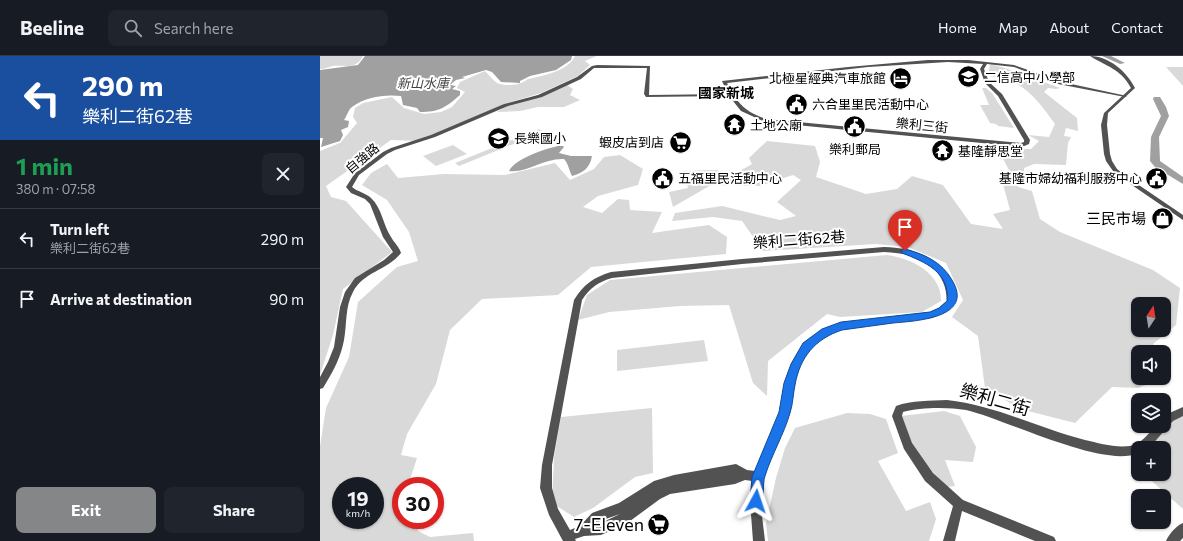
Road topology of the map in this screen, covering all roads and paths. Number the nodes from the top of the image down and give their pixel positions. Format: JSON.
{"nodes":[{"id":1,"x":1092,"y":56,"type":"edge"},
{"id":2,"x":985,"y":63,"type":"junction"},
{"id":3,"x":730,"y":95,"type":"junction"},
{"id":4,"x":1126,"y":96,"type":"junction"},
{"id":5,"x":1183,"y":218,"type":"edge"},
{"id":6,"x":320,"y":386,"type":"edge"},
{"id":7,"x":1183,"y":411,"type":"edge"},
{"id":8,"x":1171,"y":417,"type":"edge"},
{"id":9,"x":1156,"y":433,"type":"edge"},
{"id":10,"x":758,"y":477,"type":"junction"},
{"id":11,"x":959,"y":504,"type":"junction"},
{"id":12,"x":1183,"y":529,"type":"edge"},
{"id":13,"x":568,"y":539,"type":"edge"},
{"id":14,"x":759,"y":541,"type":"edge"},
{"id":15,"x":950,"y":541,"type":"edge"},
{"id":16,"x":1050,"y":541,"type":"edge"},
{"id":17,"x":1172,"y":541,"type":"edge"}],
"edges":[{"from":1,"to":4,"type":"street"},
{"from":2,"to":3,"type":"street"},
{"from":2,"to":3,"type":"street","name":"樂利三街"},
{"from":2,"to":4,"type":"street"},
{"from":3,"to":6,"type":"street","name":"自強路"},
{"from":4,"to":5,"type":"street"},
{"from":7,"to":8,"type":"street"},
{"from":9,"to":11,"type":"street","name":"樂利二街"},
{"from":10,"to":13,"type":"street","name":"樂利二街62巷"},
{"from":10,"to":13,"type":"street","name":"樂利二街62巷"},
{"from":10,"to":14,"type":"street","name":"樂利二街62巷"},
{"from":11,"to":15,"type":"street"},
{"from":11,"to":16,"type":"street"},
{"from":12,"to":17,"type":"street"}]}
